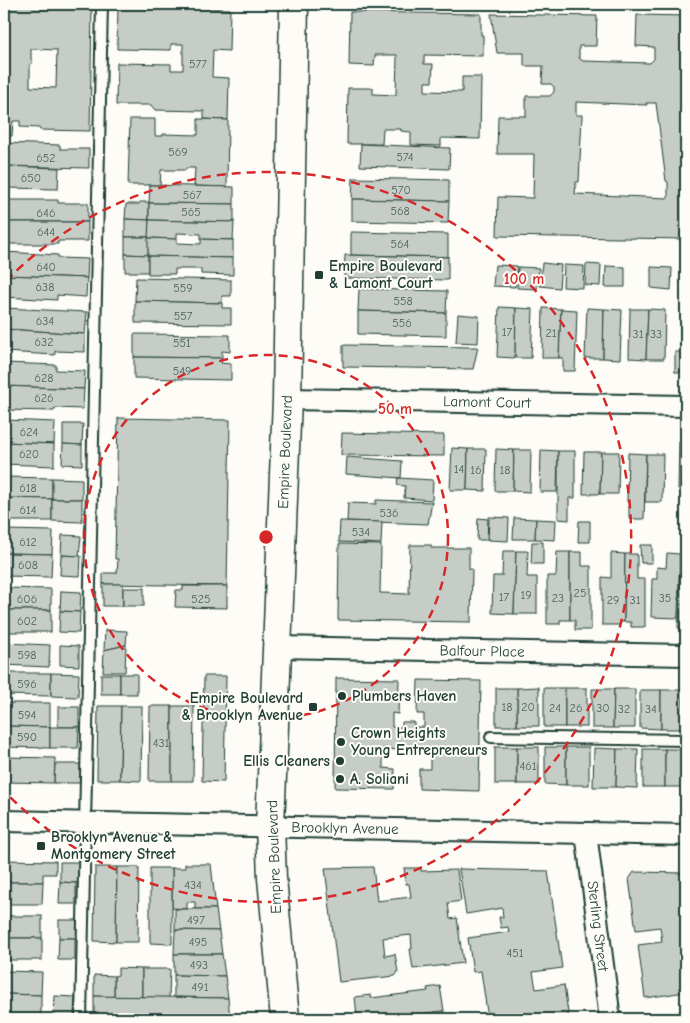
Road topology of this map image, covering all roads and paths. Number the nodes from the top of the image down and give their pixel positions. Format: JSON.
{"nodes":[{"id":1,"x":102,"y":4,"type":"edge"},
{"id":2,"x":294,"y":4,"type":"edge"},
{"id":3,"x":287,"y":399,"type":"junction"},
{"id":4,"x":686,"y":406,"type":"edge"},
{"id":5,"x":278,"y":647,"type":"junction"},
{"id":6,"x":686,"y":655,"type":"edge"},
{"id":7,"x":491,"y":736,"type":"dead end"},
{"id":8,"x":686,"y":740,"type":"edge"},
{"id":9,"x":4,"y":821,"type":"edge"},
{"id":10,"x":86,"y":823,"type":"junction"},
{"id":11,"x":270,"y":826,"type":"junction"},
{"id":12,"x":586,"y":833,"type":"junction"},
{"id":13,"x":686,"y":836,"type":"edge"},
{"id":14,"x":81,"y":1019,"type":"edge"},
{"id":15,"x":285,"y":1019,"type":"edge"},
{"id":16,"x":610,"y":1019,"type":"edge"}],
"edges":[{"from":1,"to":10,"type":"lane"},
{"from":2,"to":3,"type":"main road","name":"Empire Boulevard"},
{"from":3,"to":4,"type":"street","name":"Lamont Court"},
{"from":3,"to":5,"type":"main road","name":"Empire Boulevard"},
{"from":5,"to":6,"type":"street","name":"Balfour Place"},
{"from":5,"to":11,"type":"main road","name":"Empire Boulevard"},
{"from":7,"to":8,"type":"lane"},
{"from":9,"to":10,"type":"street","name":"Brooklyn Avenue"},
{"from":10,"to":11,"type":"street","name":"Brooklyn Avenue"},
{"from":10,"to":14,"type":"lane"},
{"from":11,"to":12,"type":"street","name":"Brooklyn Avenue"},
{"from":11,"to":15,"type":"main road","name":"Empire Boulevard"},
{"from":12,"to":13,"type":"street","name":"Brooklyn Avenue"},
{"from":12,"to":16,"type":"street","name":"Sterling Street"}]}
